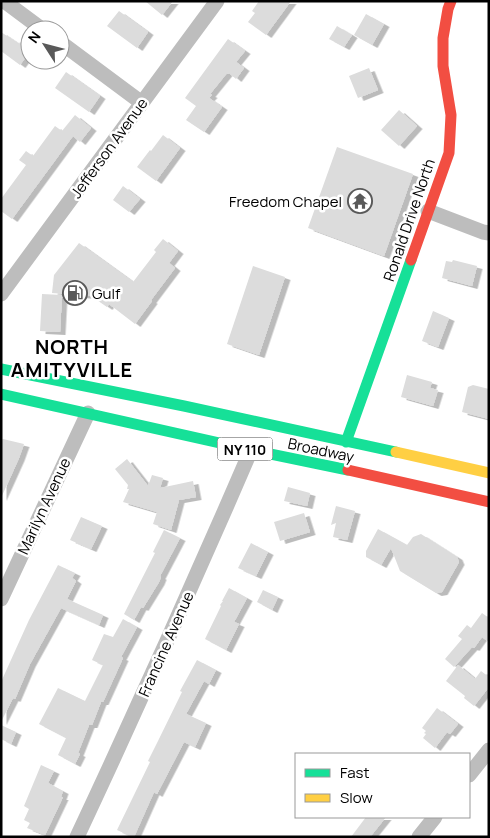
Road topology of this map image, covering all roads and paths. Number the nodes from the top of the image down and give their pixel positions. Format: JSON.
{"nodes":[{"id":1,"x":4,"y":1,"type":"edge"},
{"id":2,"x":217,"y":1,"type":"edge"},
{"id":3,"x":451,"y":1,"type":"edge"},
{"id":4,"x":30,"y":20,"type":"edge"},
{"id":5,"x":70,"y":49,"type":"edge"},
{"id":6,"x":142,"y":103,"type":"junction"},
{"id":7,"x":428,"y":211,"type":"junction"},
{"id":8,"x":489,"y":233,"type":"edge"},
{"id":9,"x":1,"y":294,"type":"edge"},
{"id":10,"x":1,"y":369,"type":"edge"},
{"id":11,"x":1,"y":394,"type":"edge"},
{"id":12,"x":88,"y":413,"type":"junction"},
{"id":13,"x":161,"y":418,"type":"dead end"},
{"id":14,"x":145,"y":426,"type":"junction"},
{"id":15,"x":281,"y":438,"type":"dead end"},
{"id":16,"x":346,"y":442,"type":"junction"},
{"id":17,"x":257,"y":445,"type":"junction"},
{"id":18,"x":489,"y":473,"type":"edge"},
{"id":19,"x":489,"y":502,"type":"edge"},
{"id":20,"x":1,"y":599,"type":"edge"},
{"id":21,"x":489,"y":750,"type":"edge"},
{"id":22,"x":470,"y":774,"type":"edge"},
{"id":23,"x":434,"y":818,"type":"edge"},
{"id":24,"x":77,"y":837,"type":"edge"},
{"id":25,"x":419,"y":837,"type":"edge"}],
"edges":[{"from":1,"to":4,"type":"street"},
{"from":2,"to":6,"type":"street","name":"Jefferson Avenue"},
{"from":3,"to":7,"type":"main road","name":"Ronald Drive North"},
{"from":5,"to":6,"type":"street"},
{"from":6,"to":9,"type":"street","name":"Jefferson Avenue"},
{"from":7,"to":8,"type":"street"},
{"from":7,"to":16,"type":"main road","name":"Ronald Drive North"},
{"from":10,"to":16,"type":"main road","name":"Broadway","number":"NY 110"},
{"from":11,"to":12,"type":"main road","name":"Broadway","number":"NY 110"},
{"from":12,"to":14,"type":"main road","name":"Broadway","number":"NY 110"},
{"from":12,"to":20,"type":"street","name":"Marilyn Avenue"},
{"from":13,"to":14,"type":"main road"},
{"from":14,"to":17,"type":"main road","name":"Broadway","number":"NY 110"},
{"from":15,"to":16,"type":"main road"},
{"from":16,"to":18,"type":"main road","name":"Broadway","number":"NY 110"},
{"from":17,"to":19,"type":"main road","name":"Broadway","number":"NY 110"},
{"from":17,"to":24,"type":"street","name":"Francine Avenue"},
{"from":21,"to":22,"type":"street"},
{"from":23,"to":25,"type":"street"}]}
